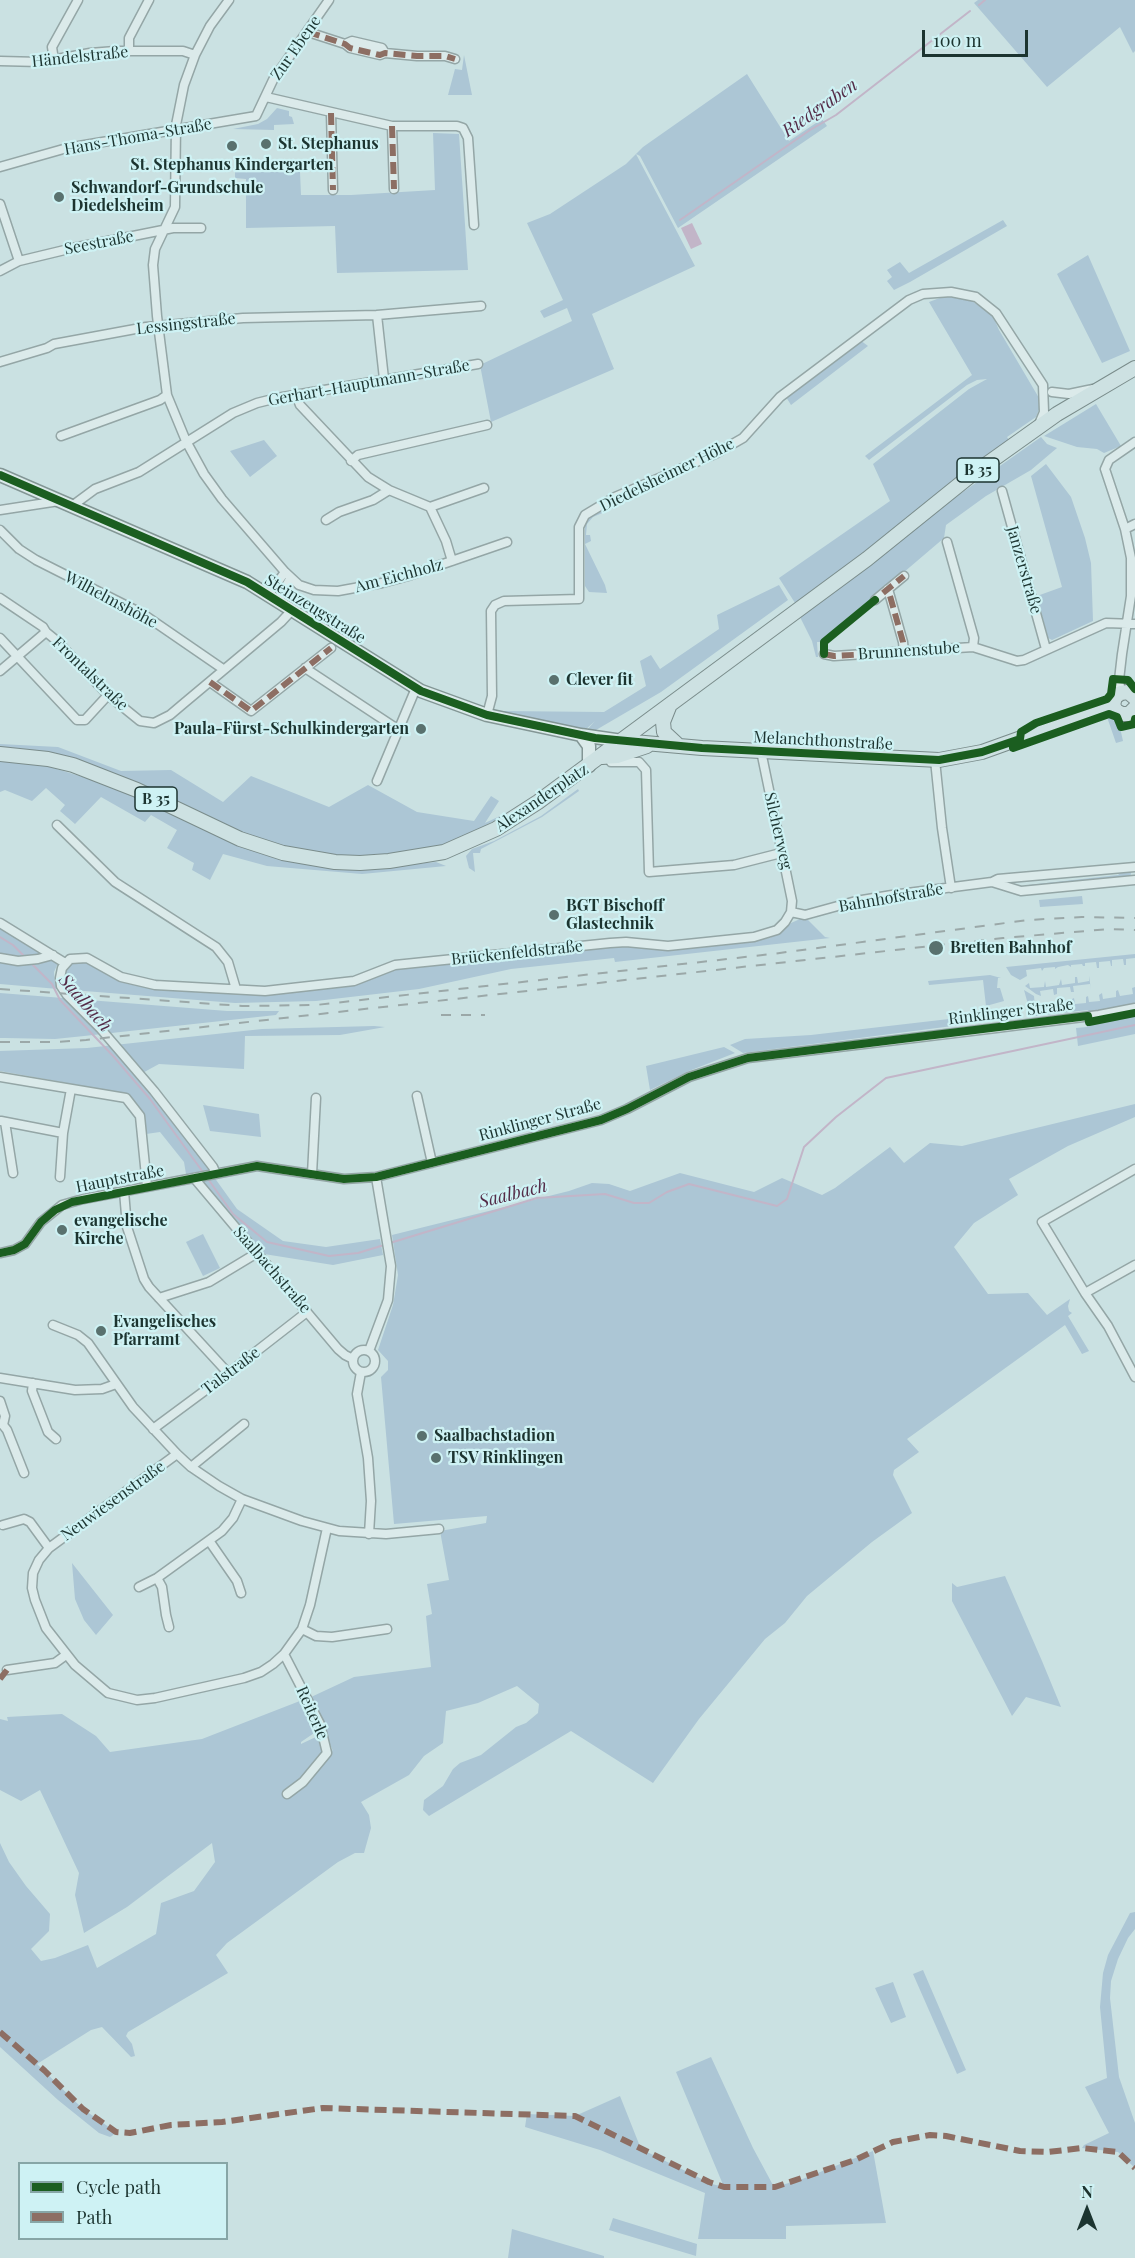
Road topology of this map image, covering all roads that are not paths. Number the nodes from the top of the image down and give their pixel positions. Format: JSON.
{"nodes":[{"id":1,"x":78,"y":0,"type":"edge"},
{"id":2,"x":149,"y":0,"type":"edge"},
{"id":3,"x":229,"y":0,"type":"edge"},
{"id":4,"x":329,"y":0,"type":"edge"},
{"id":5,"x":308,"y":32,"type":"junction"},
{"id":6,"x":129,"y":51,"type":"junction"},
{"id":7,"x":195,"y":55,"type":"junction"},
{"id":8,"x":455,"y":59,"type":"dead end"},
{"id":9,"x":54,"y":60,"type":"junction"},
{"id":10,"x":0,"y":61,"type":"edge"},
{"id":11,"x":266,"y":97,"type":"junction"},
{"id":12,"x":331,"y":113,"type":"junction"},
{"id":13,"x":392,"y":126,"type":"junction"},
{"id":14,"x":177,"y":130,"type":"junction"},
{"id":15,"x":0,"y":167,"type":"edge"},
{"id":16,"x":394,"y":189,"type":"dead end"},
{"id":17,"x":333,"y":190,"type":"dead end"},
{"id":18,"x":0,"y":204,"type":"edge"},
{"id":19,"x":474,"y":225,"type":"dead end"},
{"id":20,"x":201,"y":228,"type":"dead end"},
{"id":21,"x":164,"y":230,"type":"junction"},
{"id":22,"x":19,"y":261,"type":"junction"},
{"id":23,"x":0,"y":271,"type":"edge"},
{"id":24,"x":481,"y":306,"type":"dead end"},
{"id":25,"x":377,"y":315,"type":"junction"},
{"id":26,"x":159,"y":326,"type":"junction"},
{"id":27,"x":0,"y":362,"type":"edge"},
{"id":28,"x":478,"y":364,"type":"dead end"},
{"id":29,"x":1135,"y":368,"type":"edge"},
{"id":30,"x":384,"y":379,"type":"junction"},
{"id":31,"x":1099,"y":388,"type":"junction"},
{"id":32,"x":1047,"y":390,"type":"junction"},
{"id":33,"x":167,"y":395,"type":"junction"},
{"id":34,"x":296,"y":395,"type":"junction"},
{"id":35,"x":1059,"y":412,"type":"junction"},
{"id":36,"x":488,"y":425,"type":"dead end"},
{"id":37,"x":1038,"y":426,"type":"junction"},
{"id":38,"x":61,"y":436,"type":"dead end"},
{"id":39,"x":186,"y":441,"type":"junction"},
{"id":40,"x":1135,"y":442,"type":"edge"},
{"id":41,"x":351,"y":461,"type":"junction"},
{"id":42,"x":0,"y":475,"type":"edge"},
{"id":43,"x":484,"y":488,"type":"dead end"},
{"id":44,"x":389,"y":489,"type":"junction"},
{"id":45,"x":1002,"y":491,"type":"dead end"},
{"id":46,"x":60,"y":501,"type":"junction"},
{"id":47,"x":72,"y":506,"type":"junction"},
{"id":48,"x":430,"y":507,"type":"junction"},
{"id":49,"x":0,"y":510,"type":"edge"},
{"id":50,"x":326,"y":520,"type":"dead end"},
{"id":51,"x":1135,"y":524,"type":"edge"},
{"id":52,"x":1125,"y":529,"type":"junction"},
{"id":53,"x":0,"y":530,"type":"edge"},
{"id":54,"x":507,"y":542,"type":"dead end"},
{"id":55,"x":947,"y":542,"type":"dead end"},
{"id":56,"x":452,"y":561,"type":"junction"},
{"id":57,"x":288,"y":576,"type":"junction"},
{"id":58,"x":904,"y":576,"type":"dead end"},
{"id":59,"x":888,"y":589,"type":"junction"},
{"id":60,"x":1133,"y":595,"type":"edge"},
{"id":61,"x":273,"y":597,"type":"junction"},
{"id":62,"x":0,"y":598,"type":"edge"},
{"id":63,"x":875,"y":600,"type":"dead end"},
{"id":64,"x":293,"y":609,"type":"junction"},
{"id":65,"x":1131,"y":623,"type":"edge"},
{"id":66,"x":46,"y":632,"type":"junction"},
{"id":67,"x":0,"y":638,"type":"edge"},
{"id":68,"x":973,"y":647,"type":"junction"},
{"id":69,"x":331,"y":648,"type":"dead end"},
{"id":70,"x":1046,"y":649,"type":"junction"},
{"id":71,"x":904,"y":652,"type":"junction"},
{"id":72,"x":824,"y":654,"type":"dead end"},
{"id":73,"x":18,"y":656,"type":"junction"},
{"id":74,"x":305,"y":668,"type":"junction"},
{"id":75,"x":223,"y":669,"type":"junction"},
{"id":76,"x":0,"y":671,"type":"edge"},
{"id":77,"x":210,"y":682,"type":"junction"},
{"id":78,"x":416,"y":688,"type":"junction"},
{"id":79,"x":108,"y":695,"type":"junction"},
{"id":80,"x":1135,"y":698,"type":"edge"},
{"id":81,"x":1117,"y":699,"type":"junction"},
{"id":82,"x":670,"y":705,"type":"junction"},
{"id":83,"x":1135,"y":708,"type":"edge"},
{"id":84,"x":487,"y":715,"type":"junction"},
{"id":85,"x":399,"y":730,"type":"junction"},
{"id":86,"x":581,"y":735,"type":"junction"},
{"id":87,"x":622,"y":741,"type":"junction"},
{"id":88,"x":650,"y":744,"type":"junction"},
{"id":89,"x":679,"y":746,"type":"junction"},
{"id":90,"x":761,"y":751,"type":"junction"},
{"id":91,"x":0,"y":753,"type":"edge"},
{"id":92,"x":935,"y":760,"type":"junction"},
{"id":93,"x":595,"y":761,"type":"junction"},
{"id":94,"x":377,"y":781,"type":"dead end"},
{"id":95,"x":57,"y":825,"type":"dead end"},
{"id":96,"x":782,"y":853,"type":"junction"},
{"id":97,"x":1135,"y":867,"type":"edge"},
{"id":98,"x":1021,"y":877,"type":"junction"},
{"id":99,"x":1135,"y":880,"type":"edge"},
{"id":100,"x":992,"y":882,"type":"junction"},
{"id":101,"x":951,"y":888,"type":"junction"},
{"id":102,"x":1021,"y":891,"type":"junction"},
{"id":103,"x":791,"y":912,"type":"junction"},
{"id":104,"x":0,"y":923,"type":"edge"},
{"id":105,"x":53,"y":955,"type":"junction"},
{"id":106,"x":0,"y":957,"type":"edge"},
{"id":107,"x":65,"y":963,"type":"junction"},
{"id":108,"x":236,"y":989,"type":"junction"},
{"id":109,"x":1135,"y":1008,"type":"edge"},
{"id":110,"x":0,"y":1077,"type":"edge"},
{"id":111,"x":71,"y":1089,"type":"junction"},
{"id":112,"x":417,"y":1096,"type":"dead end"},
{"id":113,"x":316,"y":1098,"type":"dead end"},
{"id":114,"x":3,"y":1122,"type":"edge"},
{"id":115,"x":63,"y":1133,"type":"junction"},
{"id":116,"x":432,"y":1162,"type":"junction"},
{"id":117,"x":1135,"y":1169,"type":"edge"},
{"id":118,"x":13,"y":1173,"type":"dead end"},
{"id":119,"x":214,"y":1174,"type":"junction"},
{"id":120,"x":312,"y":1174,"type":"junction"},
{"id":121,"x":60,"y":1177,"type":"dead end"},
{"id":122,"x":376,"y":1177,"type":"junction"},
{"id":123,"x":195,"y":1178,"type":"junction"},
{"id":124,"x":147,"y":1186,"type":"junction"},
{"id":125,"x":124,"y":1191,"type":"junction"},
{"id":126,"x":0,"y":1253,"type":"edge"},
{"id":127,"x":257,"y":1253,"type":"junction"},
{"id":128,"x":1135,"y":1265,"type":"edge"},
{"id":129,"x":1086,"y":1293,"type":"junction"},
{"id":130,"x":159,"y":1298,"type":"junction"},
{"id":131,"x":307,"y":1312,"type":"junction"},
{"id":132,"x":53,"y":1324,"type":"dead end"},
{"id":133,"x":369,"y":1351,"type":"junction"},
{"id":134,"x":353,"y":1359,"type":"junction"},
{"id":135,"x":361,"y":1372,"type":"junction"},
{"id":136,"x":229,"y":1374,"type":"junction"},
{"id":137,"x":1135,"y":1377,"type":"edge"},
{"id":138,"x":0,"y":1378,"type":"edge"},
{"id":139,"x":33,"y":1383,"type":"junction"},
{"id":140,"x":116,"y":1384,"type":"junction"},
{"id":141,"x":0,"y":1401,"type":"edge"},
{"id":142,"x":244,"y":1425,"type":"dead end"},
{"id":143,"x":2,"y":1427,"type":"edge"},
{"id":144,"x":153,"y":1429,"type":"junction"},
{"id":145,"x":56,"y":1439,"type":"dead end"},
{"id":146,"x":177,"y":1454,"type":"junction"},
{"id":147,"x":191,"y":1467,"type":"junction"},
{"id":148,"x":24,"y":1473,"type":"dead end"},
{"id":149,"x":242,"y":1499,"type":"junction"},
{"id":150,"x":3,"y":1525,"type":"dead end"},
{"id":151,"x":327,"y":1528,"type":"junction"},
{"id":152,"x":440,"y":1528,"type":"dead end"},
{"id":153,"x":369,"y":1534,"type":"junction"},
{"id":154,"x":210,"y":1542,"type":"junction"},
{"id":155,"x":49,"y":1548,"type":"junction"},
{"id":156,"x":157,"y":1578,"type":"junction"},
{"id":157,"x":139,"y":1587,"type":"dead end"},
{"id":158,"x":241,"y":1593,"type":"dead end"},
{"id":159,"x":169,"y":1627,"type":"dead end"},
{"id":160,"x":302,"y":1629,"type":"junction"},
{"id":161,"x":387,"y":1629,"type":"dead end"},
{"id":162,"x":284,"y":1654,"type":"junction"},
{"id":163,"x":66,"y":1655,"type":"junction"},
{"id":164,"x":7,"y":1670,"type":"dead end"},
{"id":165,"x":287,"y":1794,"type":"dead end"}],
"edges":[{"from":1,"to":9,"type":"street"},
{"from":2,"to":6,"type":"street"},
{"from":3,"to":7,"type":"street"},
{"from":4,"to":5,"type":"street","name":"Zur Ebene"},
{"from":5,"to":8,"type":"street"},
{"from":5,"to":11,"type":"street","name":"Zur Ebene"},
{"from":6,"to":7,"type":"street","name":"Händelstraße"},
{"from":6,"to":9,"type":"street","name":"Händelstraße"},
{"from":7,"to":14,"type":"street"},
{"from":9,"to":10,"type":"street","name":"Händelstraße"},
{"from":11,"to":12,"type":"street"},
{"from":11,"to":14,"type":"street","name":"Hans-Thoma-Straße"},
{"from":12,"to":13,"type":"street"},
{"from":12,"to":17,"type":"street"},
{"from":13,"to":16,"type":"street"},
{"from":13,"to":19,"type":"street"},
{"from":14,"to":15,"type":"street","name":"Hans-Thoma-Straße"},
{"from":14,"to":21,"type":"street"},
{"from":18,"to":22,"type":"street"},
{"from":20,"to":21,"type":"street","name":"Seestraße"},
{"from":21,"to":22,"type":"street","name":"Seestraße"},
{"from":21,"to":26,"type":"street"},
{"from":22,"to":23,"type":"street","name":"Seestraße"},
{"from":24,"to":25,"type":"street","name":"Lessingstraße"},
{"from":25,"to":26,"type":"street","name":"Lessingstraße"},
{"from":25,"to":30,"type":"street"},
{"from":26,"to":27,"type":"street","name":"Lessingstraße"},
{"from":26,"to":33,"type":"street"},
{"from":28,"to":30,"type":"street","name":"Gerhart-Hauptmann-Straße"},
{"from":29,"to":31,"type":"main road","number":"B 35"},
{"from":30,"to":34,"type":"street","name":"Gerhart-Hauptmann-Straße"},
{"from":31,"to":32,"type":"street"},
{"from":31,"to":35,"type":"main road","number":"B 35"},
{"from":32,"to":35,"type":"street"},
{"from":32,"to":37,"type":"street"},
{"from":32,"to":84,"type":"street","name":"Diedelsheimer Höhe"},
{"from":33,"to":38,"type":"street"},
{"from":33,"to":39,"type":"street"},
{"from":34,"to":39,"type":"street","name":"Gerhart-Hauptmann-Straße"},
{"from":34,"to":41,"type":"street"},
{"from":35,"to":37,"type":"main road","number":"B 35"},
{"from":36,"to":41,"type":"street"},
{"from":37,"to":82,"type":"main road","number":"B 35"},
{"from":39,"to":47,"type":"street","name":"Gerhart-Hauptmann-Straße"},
{"from":39,"to":57,"type":"street"},
{"from":40,"to":52,"type":"street"},
{"from":41,"to":44,"type":"street"},
{"from":42,"to":46,"type":"street","name":"Steinzeugstraße"},
{"from":43,"to":48,"type":"street"},
{"from":44,"to":48,"type":"street"},
{"from":44,"to":50,"type":"street"},
{"from":45,"to":70,"type":"street","name":"Janzerstraße"},
{"from":46,"to":47,"type":"street","name":"Steinzeugstraße"},
{"from":46,"to":49,"type":"street"},
{"from":47,"to":61,"type":"street","name":"Steinzeugstraße"},
{"from":48,"to":56,"type":"street"},
{"from":51,"to":52,"type":"street"},
{"from":52,"to":60,"type":"street"},
{"from":53,"to":75,"type":"street","name":"Wilhelmshöhe"},
{"from":54,"to":56,"type":"street","name":"Am Eichholz"},
{"from":55,"to":68,"type":"street"},
{"from":56,"to":57,"type":"street","name":"Am Eichholz"},
{"from":57,"to":61,"type":"street"},
{"from":58,"to":59,"type":"street"},
{"from":59,"to":63,"type":"street"},
{"from":59,"to":71,"type":"street"},
{"from":60,"to":65,"type":"street"},
{"from":61,"to":64,"type":"street","name":"Steinzeugstraße"},
{"from":62,"to":66,"type":"street","name":"Frontalstraße"},
{"from":64,"to":75,"type":"street","name":"Frontalstraße"},
{"from":64,"to":78,"type":"street","name":"Steinzeugstraße"},
{"from":65,"to":70,"type":"street","name":"Brunnenstube"},
{"from":65,"to":81,"type":"street"},
{"from":66,"to":73,"type":"street"},
{"from":66,"to":79,"type":"street","name":"Frontalstraße"},
{"from":67,"to":73,"type":"street"},
{"from":68,"to":70,"type":"street","name":"Brunnenstube"},
{"from":68,"to":71,"type":"street","name":"Brunnenstube"},
{"from":69,"to":74,"type":"street"},
{"from":71,"to":72,"type":"street","name":"Brunnenstube"},
{"from":73,"to":76,"type":"street"},
{"from":73,"to":79,"type":"street"},
{"from":74,"to":77,"type":"street"},
{"from":74,"to":85,"type":"street"},
{"from":75,"to":77,"type":"street","name":"Frontalstraße"},
{"from":77,"to":79,"type":"street","name":"Frontalstraße"},
{"from":78,"to":84,"type":"street","name":"Steinzeugstraße"},
{"from":78,"to":85,"type":"street"},
{"from":80,"to":81,"type":"main road"},
{"from":81,"to":83,"type":"main road"},
{"from":81,"to":92,"type":"main road","name":"Melanchthonstraße"},
{"from":82,"to":87,"type":"main road","number":"B 35"},
{"from":82,"to":89,"type":"main road"},
{"from":84,"to":86,"type":"street","name":"Steinzeugstraße"},
{"from":85,"to":94,"type":"street"},
{"from":86,"to":87,"type":"street","name":"Steinzeugstraße"},
{"from":86,"to":93,"type":"street"},
{"from":87,"to":88,"type":"main road","name":"Melanchthonstraße"},
{"from":87,"to":93,"type":"main road","name":"Alexanderplatz","number":"B 35"},
{"from":88,"to":89,"type":"main road","name":"Melanchthonstraße"},
{"from":88,"to":93,"type":"main road"},
{"from":89,"to":90,"type":"main road","name":"Melanchthonstraße"},
{"from":90,"to":92,"type":"main road","name":"Melanchthonstraße"},
{"from":90,"to":96,"type":"street","name":"Silcherweg"},
{"from":91,"to":93,"type":"main road","name":"Alexanderplatz","number":"B 35"},
{"from":92,"to":101,"type":"street"},
{"from":93,"to":96,"type":"street"},
{"from":95,"to":108,"type":"street"},
{"from":96,"to":103,"type":"street","name":"Silcherweg"},
{"from":97,"to":98,"type":"street","name":"Bahnhofstraße"},
{"from":98,"to":100,"type":"street","name":"Bahnhofstraße"},
{"from":98,"to":102,"type":"street"},
{"from":99,"to":102,"type":"street","name":"Bahnhofstraße"},
{"from":100,"to":101,"type":"street","name":"Bahnhofstraße"},
{"from":100,"to":102,"type":"street","name":"Bahnhofstraße"},
{"from":101,"to":103,"type":"street","name":"Bahnhofstraße"},
{"from":103,"to":108,"type":"street","name":"Brückenfeldstraße"},
{"from":104,"to":105,"type":"street"},
{"from":105,"to":106,"type":"street"},
{"from":105,"to":107,"type":"street"},
{"from":107,"to":108,"type":"street","name":"Brückenfeldstraße"},
{"from":107,"to":119,"type":"street"},
{"from":109,"to":116,"type":"street","name":"Rinklinger Straße"},
{"from":110,"to":111,"type":"street"},
{"from":111,"to":115,"type":"street"},
{"from":111,"to":124,"type":"street"},
{"from":112,"to":116,"type":"street"},
{"from":113,"to":120,"type":"street"},
{"from":114,"to":115,"type":"street"},
{"from":114,"to":118,"type":"street"},
{"from":115,"to":121,"type":"street"},
{"from":116,"to":122,"type":"street","name":"Rinklinger Straße"},
{"from":117,"to":129,"type":"street"},
{"from":119,"to":120,"type":"street","name":"Rinklinger Straße"},
{"from":119,"to":123,"type":"street","name":"Rinklinger Straße"},
{"from":120,"to":122,"type":"street","name":"Rinklinger Straße"},
{"from":122,"to":133,"type":"street"},
{"from":123,"to":124,"type":"street","name":"Hauptstraße"},
{"from":123,"to":127,"type":"street","name":"Saalbachstraße"},
{"from":124,"to":125,"type":"street","name":"Hauptstraße"},
{"from":125,"to":126,"type":"street","name":"Hauptstraße"},
{"from":125,"to":130,"type":"street"},
{"from":127,"to":130,"type":"street"},
{"from":127,"to":131,"type":"street","name":"Saalbachstraße"},
{"from":128,"to":129,"type":"street"},
{"from":129,"to":137,"type":"street"},
{"from":130,"to":136,"type":"street"},
{"from":131,"to":134,"type":"street","name":"Saalbachstraße"},
{"from":131,"to":136,"type":"street","name":"Talstraße"},
{"from":132,"to":140,"type":"street"},
{"from":133,"to":134,"type":"street"},
{"from":133,"to":135,"type":"street"},
{"from":134,"to":135,"type":"street","name":"Saalbachstraße"},
{"from":135,"to":153,"type":"street"},
{"from":136,"to":144,"type":"street","name":"Talstraße"},
{"from":138,"to":139,"type":"street"},
{"from":139,"to":140,"type":"street"},
{"from":139,"to":145,"type":"street"},
{"from":140,"to":144,"type":"street"},
{"from":141,"to":143,"type":"street"},
{"from":142,"to":147,"type":"street"},
{"from":143,"to":148,"type":"street"},
{"from":144,"to":146,"type":"street"},
{"from":146,"to":147,"type":"street"},
{"from":146,"to":155,"type":"street","name":"Neuwiesenstraße"},
{"from":147,"to":149,"type":"street"},
{"from":149,"to":151,"type":"street"},
{"from":149,"to":154,"type":"street"},
{"from":150,"to":155,"type":"street","name":"Neuwiesenstraße"},
{"from":151,"to":153,"type":"street"},
{"from":151,"to":160,"type":"street","name":"Neuwiesenstraße"},
{"from":152,"to":153,"type":"street"},
{"from":154,"to":156,"type":"street"},
{"from":154,"to":158,"type":"street"},
{"from":155,"to":163,"type":"street","name":"Neuwiesenstraße"},
{"from":156,"to":157,"type":"street"},
{"from":156,"to":159,"type":"street"},
{"from":160,"to":161,"type":"street"},
{"from":160,"to":162,"type":"street","name":"Neuwiesenstraße"},
{"from":162,"to":163,"type":"street","name":"Neuwiesenstraße"},
{"from":162,"to":165,"type":"street","name":"Reiterle"},
{"from":163,"to":164,"type":"street"}]}
